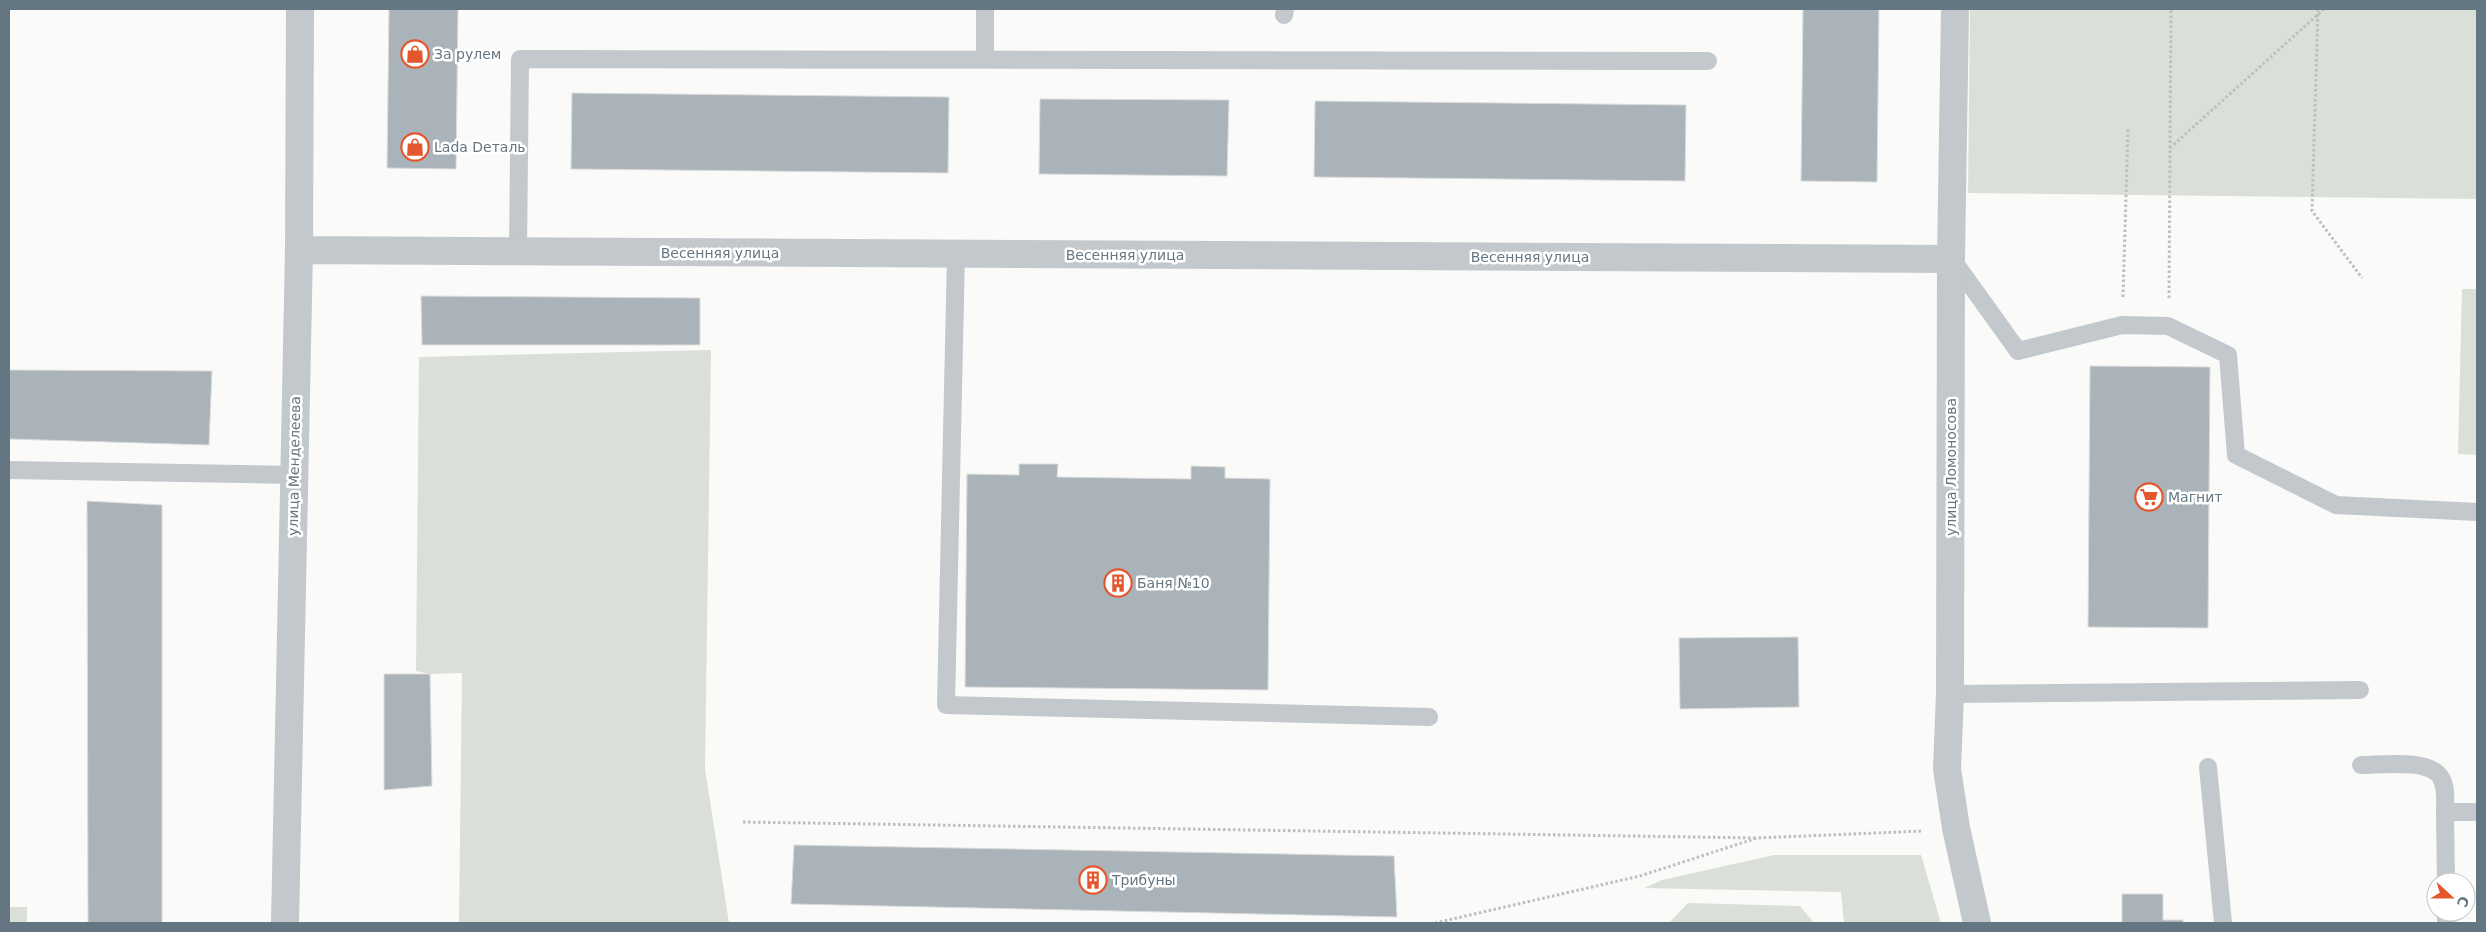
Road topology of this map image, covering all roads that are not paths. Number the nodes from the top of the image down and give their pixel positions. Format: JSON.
{"nodes":[{"id":1,"x":300,"y":9,"type":"edge"},
{"id":2,"x":985,"y":9,"type":"edge"},
{"id":3,"x":1955,"y":9,"type":"edge"},
{"id":4,"x":985,"y":59,"type":"junction"},
{"id":5,"x":1708,"y":61,"type":"dead end"},
{"id":6,"x":299,"y":250,"type":"junction"},
{"id":7,"x":518,"y":252,"type":"junction"},
{"id":8,"x":956,"y":254,"type":"junction"},
{"id":9,"x":1951,"y":259,"type":"junction"},
{"id":10,"x":9,"y":470,"type":"edge"},
{"id":11,"x":293,"y":475,"type":"junction"},
{"id":12,"x":2477,"y":512,"type":"edge"},
{"id":13,"x":2360,"y":690,"type":"dead end"},
{"id":14,"x":1950,"y":694,"type":"junction"},
{"id":15,"x":1429,"y":717,"type":"dead end"},
{"id":16,"x":2361,"y":765,"type":"dead end"},
{"id":17,"x":2208,"y":766,"type":"dead end"},
{"id":18,"x":2445,"y":812,"type":"junction"},
{"id":19,"x":2477,"y":812,"type":"edge"},
{"id":20,"x":2446,"y":872,"type":"edge"},
{"id":21,"x":285,"y":923,"type":"edge"},
{"id":22,"x":1977,"y":923,"type":"edge"},
{"id":23,"x":2223,"y":923,"type":"edge"}],
"edges":[{"from":1,"to":6,"type":"street","name":"улица Менделеева"},
{"from":2,"to":4,"type":"lane"},
{"from":3,"to":9,"type":"street","name":"улица Ломоносова"},
{"from":4,"to":5,"type":"lane"},
{"from":4,"to":7,"type":"lane"},
{"from":6,"to":7,"type":"street","name":"Весенняя улица"},
{"from":6,"to":11,"type":"street","name":"улица Менделеева"},
{"from":7,"to":8,"type":"street","name":"Весенняя улица"},
{"from":8,"to":9,"type":"street","name":"Весенняя улица"},
{"from":8,"to":15,"type":"lane"},
{"from":9,"to":12,"type":"lane"},
{"from":9,"to":14,"type":"street","name":"улица Ломоносова"},
{"from":10,"to":11,"type":"lane"},
{"from":11,"to":21,"type":"street","name":"улица Менделеева"},
{"from":13,"to":14,"type":"lane"},
{"from":14,"to":22,"type":"street","name":"улица Ломоносова"},
{"from":16,"to":18,"type":"lane"},
{"from":17,"to":23,"type":"lane"},
{"from":18,"to":19,"type":"lane"},
{"from":18,"to":20,"type":"lane"}]}
